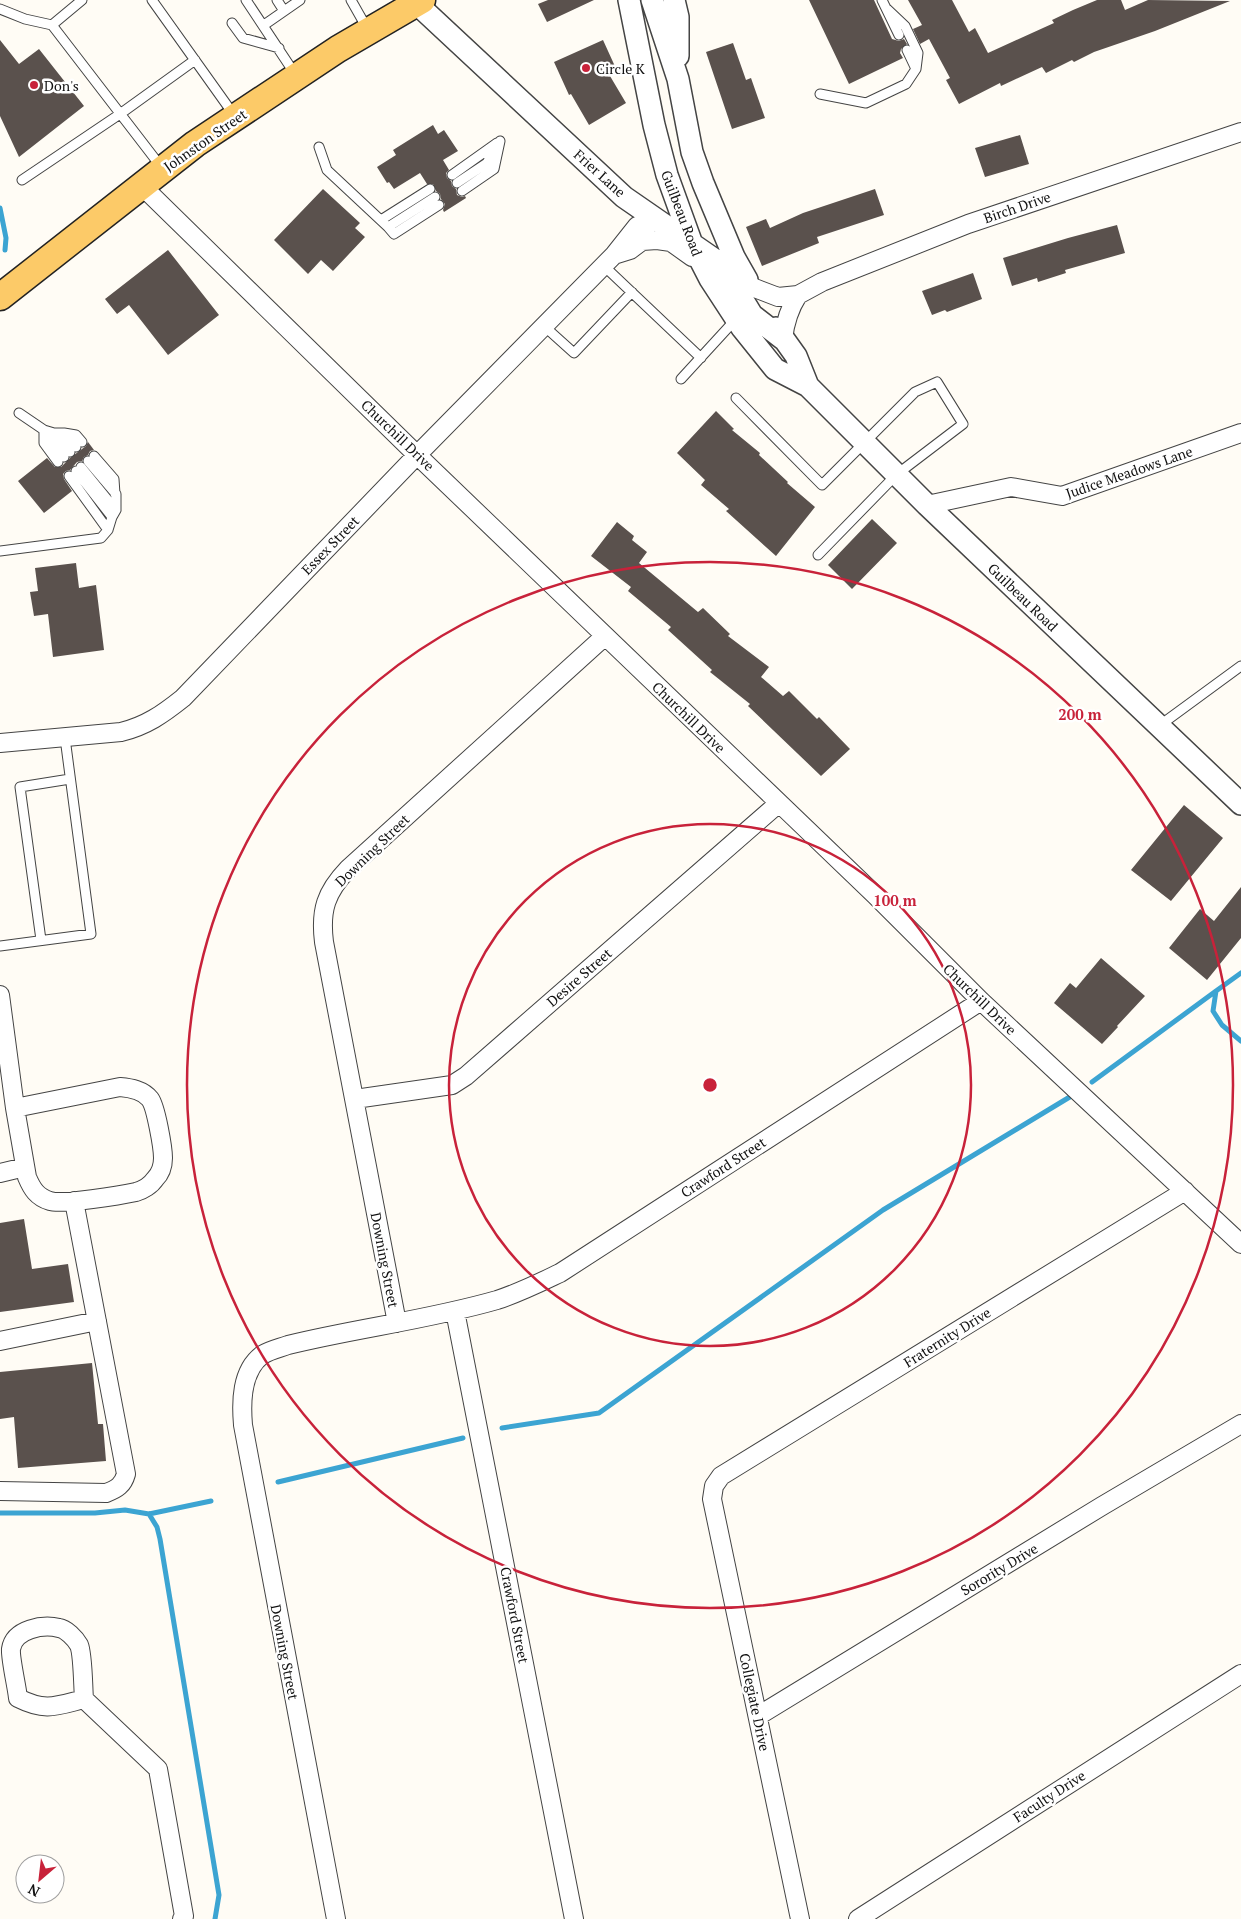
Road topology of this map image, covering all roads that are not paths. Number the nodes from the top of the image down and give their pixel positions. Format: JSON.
{"nodes":[{"id":1,"x":82,"y":0,"type":"edge"},
{"id":2,"x":152,"y":0,"type":"edge"},
{"id":3,"x":246,"y":0,"type":"edge"},
{"id":4,"x":277,"y":0,"type":"edge"},
{"id":5,"x":300,"y":0,"type":"edge"},
{"id":6,"x":351,"y":0,"type":"edge"},
{"id":7,"x":629,"y":0,"type":"edge"},
{"id":8,"x":652,"y":0,"type":"edge"},
{"id":9,"x":674,"y":0,"type":"edge"},
{"id":10,"x":417,"y":1,"type":"edge"},
{"id":11,"x":884,"y":4,"type":"edge"},
{"id":12,"x":0,"y":9,"type":"edge"},
{"id":13,"x":284,"y":11,"type":"junction"},
{"id":14,"x":232,"y":23,"type":"dead end"},
{"id":15,"x":52,"y":25,"type":"junction"},
{"id":16,"x":264,"y":25,"type":"junction"},
{"id":17,"x":369,"y":31,"type":"junction"},
{"id":18,"x":900,"y":35,"type":"dead end"},
{"id":19,"x":279,"y":48,"type":"junction"},
{"id":20,"x":907,"y":50,"type":"dead end"},
{"id":21,"x":195,"y":60,"type":"junction"},
{"id":22,"x":916,"y":69,"type":"junction"},
{"id":23,"x":297,"y":77,"type":"junction"},
{"id":24,"x":678,"y":79,"type":"junction"},
{"id":25,"x":820,"y":94,"type":"dead end"},
{"id":26,"x":120,"y":114,"type":"junction"},
{"id":27,"x":236,"y":117,"type":"junction"},
{"id":28,"x":1241,"y":132,"type":"edge"},
{"id":29,"x":500,"y":141,"type":"junction"},
{"id":30,"x":319,"y":147,"type":"dead end"},
{"id":31,"x":163,"y":169,"type":"junction"},
{"id":32,"x":452,"y":175,"type":"dead end"},
{"id":33,"x":22,"y":180,"type":"dead end"},
{"id":34,"x":142,"y":185,"type":"junction"},
{"id":35,"x":381,"y":220,"type":"junction"},
{"id":36,"x":657,"y":221,"type":"junction"},
{"id":37,"x":692,"y":244,"type":"junction"},
{"id":38,"x":609,"y":261,"type":"junction"},
{"id":39,"x":703,"y":266,"type":"junction"},
{"id":40,"x":752,"y":287,"type":"junction"},
{"id":41,"x":632,"y":292,"type":"junction"},
{"id":42,"x":798,"y":295,"type":"junction"},
{"id":43,"x":0,"y":297,"type":"edge"},
{"id":44,"x":737,"y":319,"type":"junction"},
{"id":45,"x":544,"y":326,"type":"junction"},
{"id":46,"x":783,"y":339,"type":"junction"},
{"id":47,"x":701,"y":358,"type":"junction"},
{"id":48,"x":681,"y":379,"type":"dead end"},
{"id":49,"x":808,"y":386,"type":"junction"},
{"id":50,"x":736,"y":398,"type":"dead end"},
{"id":51,"x":19,"y":412,"type":"dead end"},
{"id":52,"x":44,"y":430,"type":"junction"},
{"id":53,"x":54,"y":433,"type":"junction"},
{"id":54,"x":1241,"y":433,"type":"edge"},
{"id":55,"x":865,"y":443,"type":"junction"},
{"id":56,"x":70,"y":452,"type":"junction"},
{"id":57,"x":417,"y":455,"type":"junction"},
{"id":58,"x":82,"y":466,"type":"junction"},
{"id":59,"x":896,"y":475,"type":"junction"},
{"id":60,"x":927,"y":506,"type":"junction"},
{"id":61,"x":114,"y":514,"type":"junction"},
{"id":62,"x":108,"y":530,"type":"junction"},
{"id":63,"x":0,"y":551,"type":"edge"},
{"id":64,"x":818,"y":555,"type":"dead end"},
{"id":65,"x":605,"y":636,"type":"junction"},
{"id":66,"x":1241,"y":666,"type":"edge"},
{"id":67,"x":1159,"y":726,"type":"junction"},
{"id":68,"x":64,"y":738,"type":"junction"},
{"id":69,"x":0,"y":743,"type":"edge"},
{"id":70,"x":70,"y":779,"type":"junction"},
{"id":71,"x":779,"y":803,"type":"junction"},
{"id":72,"x":1241,"y":804,"type":"edge"},
{"id":73,"x":41,"y":940,"type":"junction"},
{"id":74,"x":0,"y":946,"type":"edge"},
{"id":75,"x":0,"y":995,"type":"edge"},
{"id":76,"x":981,"y":1001,"type":"junction"},
{"id":77,"x":355,"y":1099,"type":"junction"},
{"id":78,"x":15,"y":1108,"type":"junction"},
{"id":79,"x":25,"y":1167,"type":"junction"},
{"id":80,"x":0,"y":1173,"type":"edge"},
{"id":81,"x":1185,"y":1192,"type":"junction"},
{"id":82,"x":74,"y":1200,"type":"junction"},
{"id":83,"x":1241,"y":1244,"type":"edge"},
{"id":84,"x":455,"y":1311,"type":"junction"},
{"id":85,"x":97,"y":1321,"type":"junction"},
{"id":86,"x":397,"y":1323,"type":"junction"},
{"id":87,"x":0,"y":1341,"type":"edge"},
{"id":88,"x":1241,"y":1424,"type":"edge"},
{"id":89,"x":714,"y":1486,"type":"joint"},
{"id":90,"x":0,"y":1491,"type":"edge"},
{"id":91,"x":1241,"y":1674,"type":"edge"},
{"id":92,"x":84,"y":1698,"type":"junction"},
{"id":93,"x":758,"y":1716,"type":"junction"},
{"id":94,"x":182,"y":1919,"type":"edge"},
{"id":95,"x":336,"y":1919,"type":"edge"},
{"id":96,"x":574,"y":1919,"type":"edge"},
{"id":97,"x":800,"y":1919,"type":"edge"},
{"id":98,"x":858,"y":1919,"type":"edge"}],
"edges":[{"from":1,"to":15,"type":"lane"},
{"from":2,"to":21,"type":"lane"},
{"from":3,"to":16,"type":"lane"},
{"from":4,"to":13,"type":"lane"},
{"from":5,"to":13,"type":"lane"},
{"from":6,"to":17,"type":"lane"},
{"from":7,"to":37,"type":"street","name":"Guilbeau Road"},
{"from":8,"to":24,"type":"street","name":"Guilbeau Road"},
{"from":9,"to":24,"type":"street"},
{"from":10,"to":17,"type":"main road","name":"Johnston Street"},
{"from":10,"to":36,"type":"street","name":"Frier Lane"},
{"from":11,"to":18,"type":"lane"},
{"from":11,"to":22,"type":"lane"},
{"from":12,"to":15,"type":"lane"},
{"from":13,"to":16,"type":"lane"},
{"from":14,"to":19,"type":"lane"},
{"from":15,"to":26,"type":"lane"},
{"from":16,"to":19,"type":"lane"},
{"from":17,"to":23,"type":"main road","name":"Johnston Street"},
{"from":19,"to":23,"type":"lane"},
{"from":20,"to":22,"type":"lane"},
{"from":21,"to":26,"type":"lane"},
{"from":21,"to":27,"type":"lane"},
{"from":22,"to":25,"type":"lane"},
{"from":23,"to":27,"type":"main road","name":"Johnston Street"},
{"from":24,"to":40,"type":"street","name":"Guilbeau Road"},
{"from":26,"to":31,"type":"lane"},
{"from":26,"to":33,"type":"lane"},
{"from":27,"to":31,"type":"main road","name":"Johnston Street"},
{"from":28,"to":42,"type":"street","name":"Birch Drive"},
{"from":29,"to":29,"type":"lane"},
{"from":29,"to":32,"type":"lane"},
{"from":30,"to":35,"type":"lane"},
{"from":31,"to":34,"type":"main road","name":"Johnston Street"},
{"from":34,"to":43,"type":"main road","name":"Johnston Street"},
{"from":34,"to":57,"type":"street","name":"Churchill Drive"},
{"from":35,"to":35,"type":"lane"},
{"from":36,"to":37,"type":"street","name":"Frier Lane"},
{"from":36,"to":38,"type":"street","name":"Essex Street"},
{"from":37,"to":39,"type":"street","name":"Guilbeau Road"},
{"from":37,"to":46,"type":"street","name":"Frier Lane"},
{"from":38,"to":39,"type":"street","name":"Essex Street"},
{"from":38,"to":41,"type":"lane"},
{"from":38,"to":45,"type":"street","name":"Essex Street"},
{"from":39,"to":44,"type":"street","name":"Guilbeau Road"},
{"from":40,"to":42,"type":"street","name":"Birch Drive"},
{"from":40,"to":46,"type":"street","name":"Guilbeau Road"},
{"from":41,"to":45,"type":"lane"},
{"from":41,"to":47,"type":"lane"},
{"from":42,"to":46,"type":"street"},
{"from":44,"to":47,"type":"lane"},
{"from":44,"to":49,"type":"street","name":"Guilbeau Road"},
{"from":45,"to":57,"type":"street","name":"Essex Street"},
{"from":46,"to":49,"type":"street","name":"Guilbeau Road"},
{"from":47,"to":48,"type":"lane"},
{"from":49,"to":55,"type":"street","name":"Guilbeau Road"},
{"from":50,"to":55,"type":"lane"},
{"from":51,"to":52,"type":"lane"},
{"from":52,"to":53,"type":"lane"},
{"from":52,"to":56,"type":"lane"},
{"from":53,"to":56,"type":"lane"},
{"from":53,"to":56,"type":"lane"},
{"from":54,"to":60,"type":"street","name":"Judice Meadows Lane"},
{"from":55,"to":59,"type":"street","name":"Guilbeau Road"},
{"from":55,"to":59,"type":"lane"},
{"from":57,"to":65,"type":"street","name":"Churchill Drive"},
{"from":57,"to":68,"type":"street","name":"Essex Street"},
{"from":58,"to":61,"type":"lane"},
{"from":58,"to":61,"type":"lane"},
{"from":58,"to":62,"type":"lane"},
{"from":59,"to":60,"type":"street","name":"Guilbeau Road"},
{"from":59,"to":64,"type":"lane"},
{"from":60,"to":67,"type":"street","name":"Guilbeau Road"},
{"from":61,"to":62,"type":"lane"},
{"from":62,"to":63,"type":"lane"},
{"from":65,"to":71,"type":"street","name":"Churchill Drive"},
{"from":65,"to":77,"type":"street","name":"Downing Street"},
{"from":66,"to":67,"type":"lane"},
{"from":67,"to":72,"type":"street","name":"Guilbeau Road"},
{"from":68,"to":69,"type":"street","name":"Essex Street"},
{"from":68,"to":70,"type":"lane"},
{"from":70,"to":73,"type":"lane"},
{"from":70,"to":73,"type":"lane"},
{"from":71,"to":76,"type":"street","name":"Churchill Drive"},
{"from":71,"to":77,"type":"street","name":"Desire Street"},
{"from":73,"to":74,"type":"lane"},
{"from":75,"to":78,"type":"street"},
{"from":76,"to":81,"type":"street","name":"Churchill Drive"},
{"from":76,"to":84,"type":"street","name":"Crawford Street"},
{"from":77,"to":86,"type":"street","name":"Downing Street"},
{"from":78,"to":79,"type":"street"},
{"from":78,"to":82,"type":"street"},
{"from":79,"to":80,"type":"street"},
{"from":79,"to":82,"type":"street"},
{"from":81,"to":83,"type":"street","name":"Churchill Drive"},
{"from":81,"to":89,"type":"street","name":"Fraternity Drive"},
{"from":82,"to":85,"type":"street"},
{"from":84,"to":86,"type":"street","name":"Crawford Street"},
{"from":84,"to":96,"type":"street","name":"Crawford Street"},
{"from":85,"to":87,"type":"street"},
{"from":85,"to":90,"type":"street"},
{"from":86,"to":95,"type":"street","name":"Downing Street"},
{"from":88,"to":93,"type":"street","name":"Sorority Drive"},
{"from":89,"to":93,"type":"street","name":"Collegiate Drive"},
{"from":91,"to":98,"type":"street","name":"Faculty Drive"},
{"from":92,"to":92,"type":"street"},
{"from":92,"to":94,"type":"street"},
{"from":93,"to":97,"type":"street","name":"Collegiate Drive"}]}
